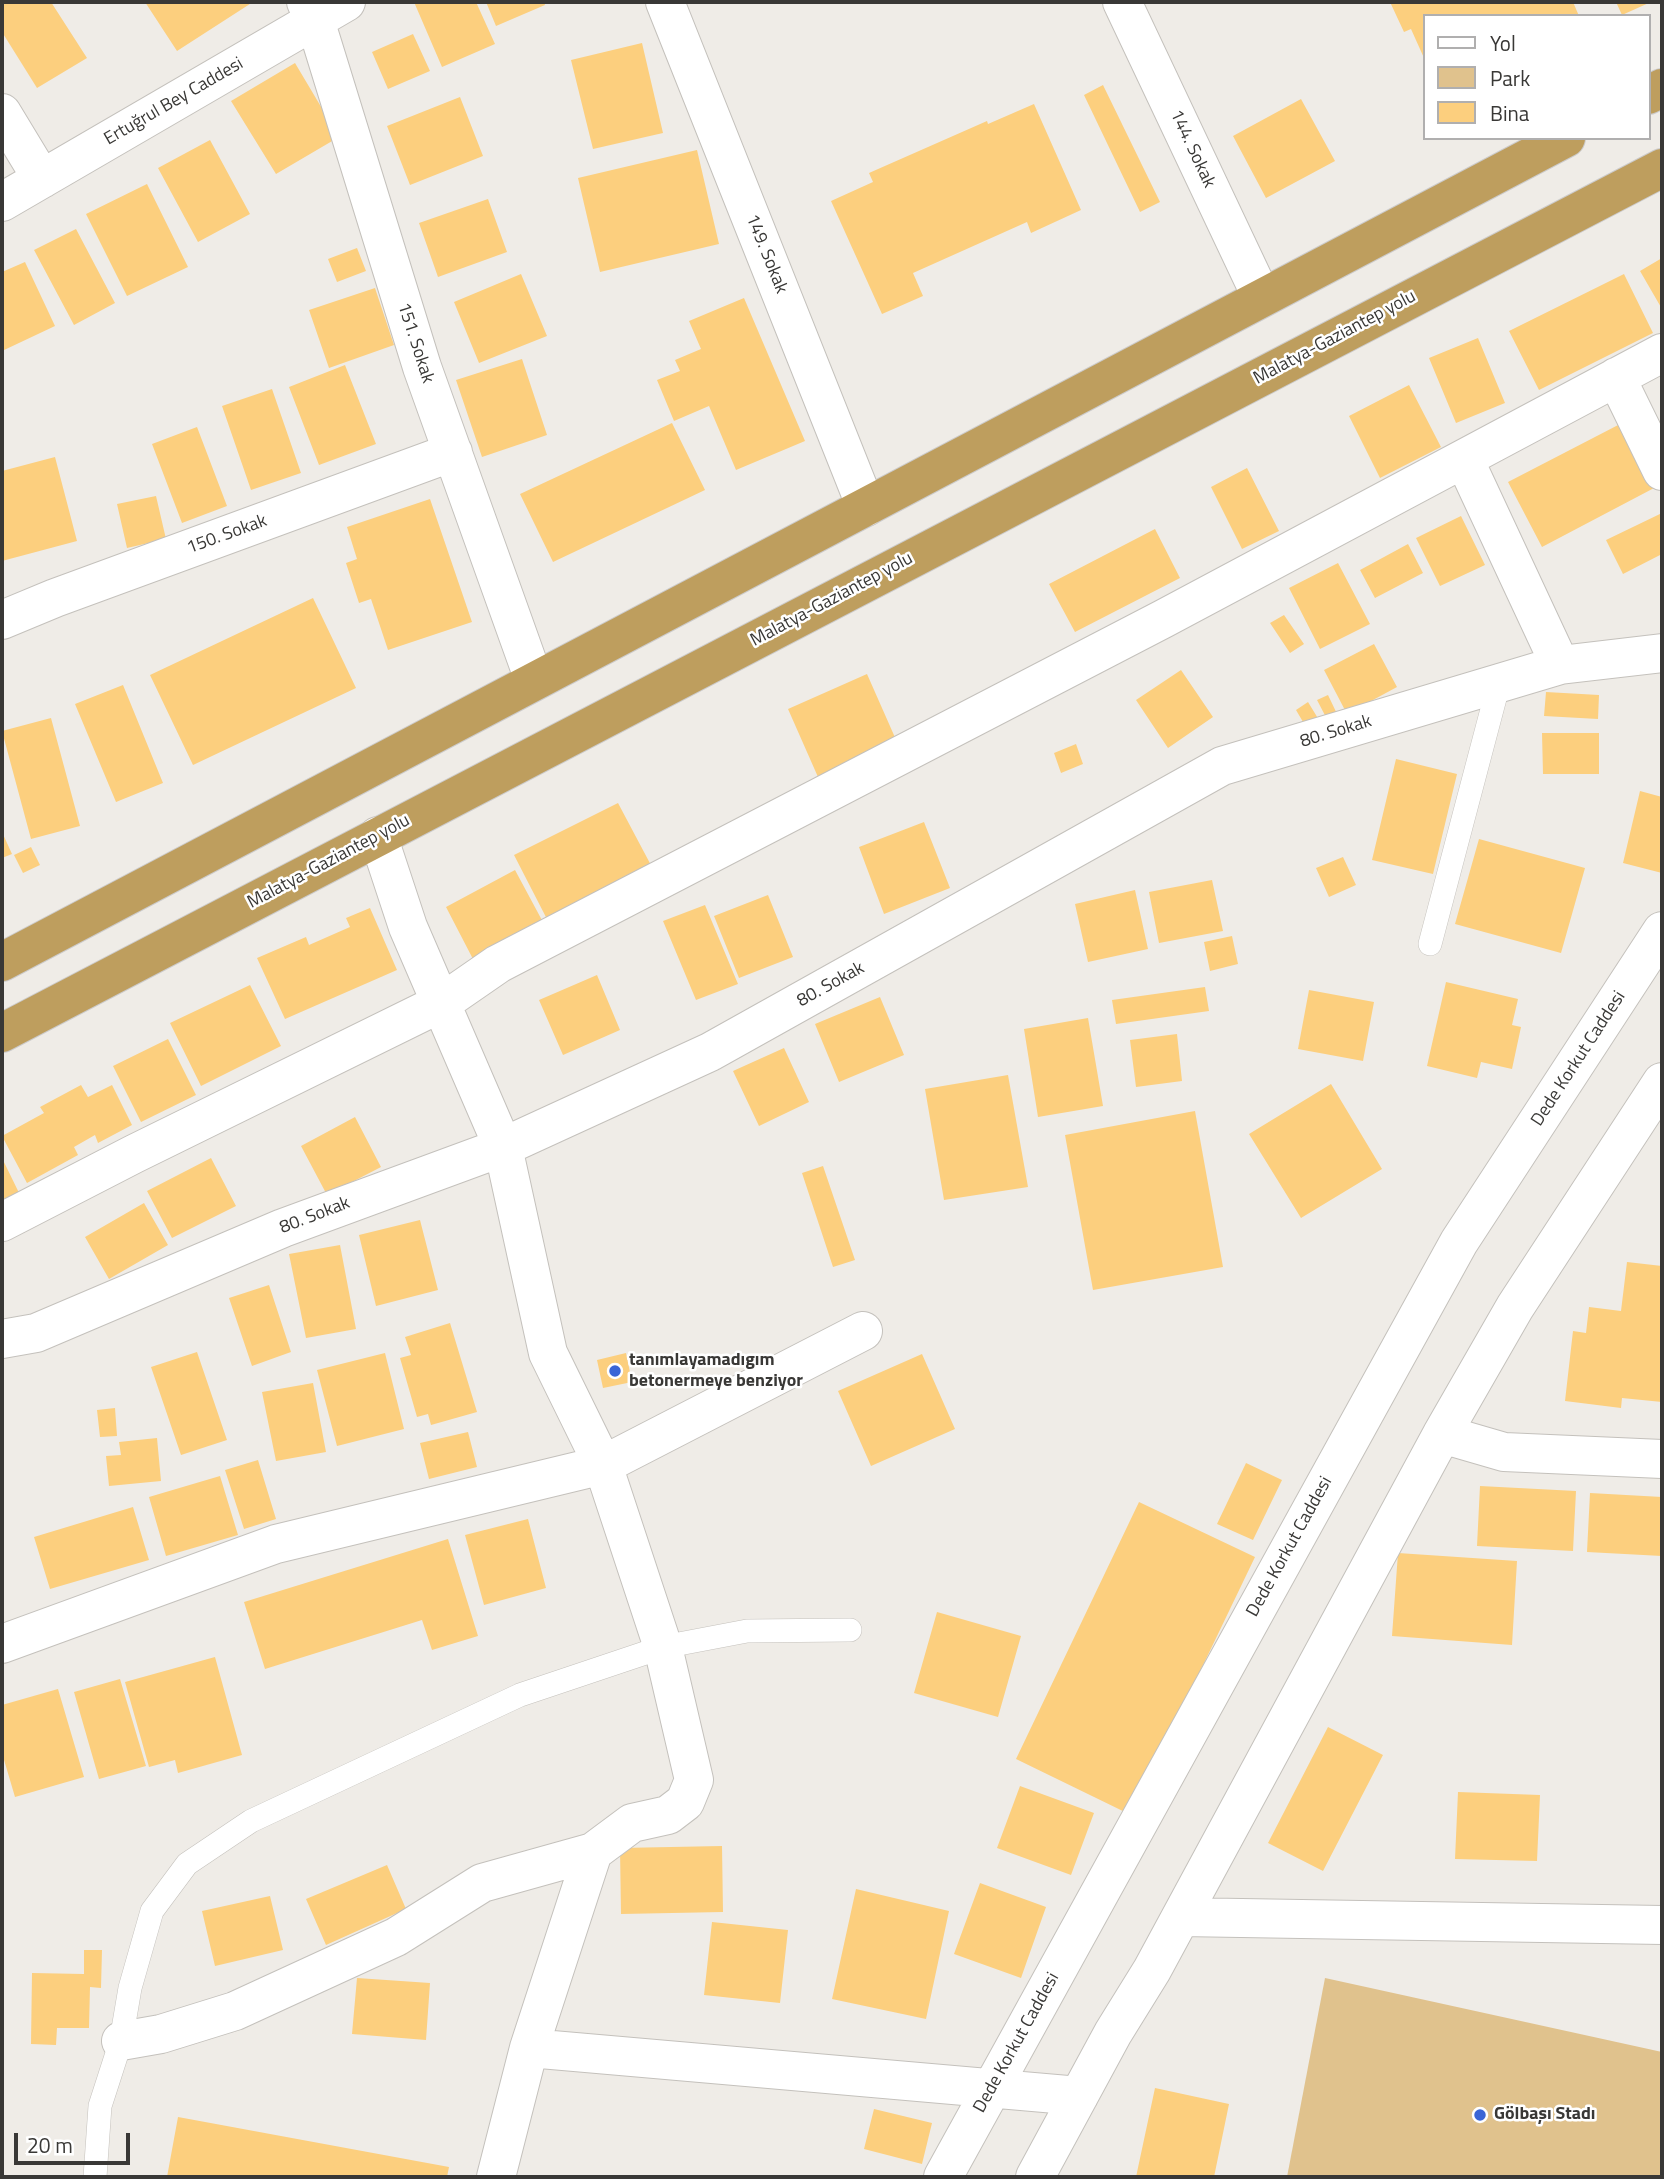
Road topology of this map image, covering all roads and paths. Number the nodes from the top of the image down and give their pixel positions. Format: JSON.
{"nodes":[{"id":1,"x":665,"y":2,"type":"edge"},
{"id":2,"x":1122,"y":2,"type":"edge"},
{"id":3,"x":322,"y":8,"type":"edge"},
{"id":4,"x":2,"y":113,"type":"edge"},
{"id":5,"x":1562,"y":140,"type":"edge"},
{"id":6,"x":1662,"y":168,"type":"edge"},
{"id":7,"x":42,"y":179,"type":"junction"},
{"id":8,"x":2,"y":202,"type":"edge"},
{"id":9,"x":1261,"y":296,"type":"junction"},
{"id":10,"x":1662,"y":353,"type":"edge"},
{"id":11,"x":1616,"y":377,"type":"junction"},
{"id":12,"x":453,"y":452,"type":"junction"},
{"id":13,"x":1464,"y":458,"type":"junction"},
{"id":14,"x":1662,"y":471,"type":"edge"},
{"id":15,"x":866,"y":507,"type":"junction"},
{"id":16,"x":2,"y":620,"type":"edge"},
{"id":17,"x":1662,"y":653,"type":"edge"},
{"id":18,"x":1560,"y":665,"type":"junction"},
{"id":19,"x":534,"y":680,"type":"junction"},
{"id":20,"x":1499,"y":683,"type":"junction"},
{"id":21,"x":378,"y":836,"type":"junction"},
{"id":22,"x":1662,"y":931,"type":"edge"},
{"id":23,"x":1430,"y":944,"type":"dead end"},
{"id":24,"x":2,"y":962,"type":"edge"},
{"id":25,"x":443,"y":1003,"type":"junction"},
{"id":26,"x":2,"y":1032,"type":"edge"},
{"id":27,"x":1662,"y":1082,"type":"edge"},
{"id":28,"x":503,"y":1147,"type":"junction"},
{"id":29,"x":2,"y":1222,"type":"edge"},
{"id":30,"x":863,"y":1331,"type":"dead end"},
{"id":31,"x":2,"y":1339,"type":"edge"},
{"id":32,"x":1442,"y":1434,"type":"junction"},
{"id":33,"x":1662,"y":1459,"type":"edge"},
{"id":34,"x":603,"y":1465,"type":"junction"},
{"id":35,"x":850,"y":1630,"type":"dead end"},
{"id":36,"x":2,"y":1644,"type":"edge"},
{"id":37,"x":663,"y":1647,"type":"junction"},
{"id":38,"x":593,"y":1852,"type":"junction"},
{"id":39,"x":1181,"y":1917,"type":"junction"},
{"id":40,"x":1662,"y":1925,"type":"edge"},
{"id":41,"x":121,"y":2041,"type":"junction"},
{"id":42,"x":529,"y":2048,"type":"junction"},
{"id":43,"x":993,"y":2086,"type":"junction"},
{"id":44,"x":1079,"y":2096,"type":"junction"},
{"id":45,"x":95,"y":2177,"type":"edge"},
{"id":46,"x":496,"y":2177,"type":"edge"},
{"id":47,"x":943,"y":2177,"type":"edge"},
{"id":48,"x":1035,"y":2177,"type":"edge"}],
"edges":[{"from":1,"to":15,"type":"street","name":"149. Sokak"},
{"from":2,"to":9,"type":"street","name":"144. Sokak"},
{"from":3,"to":7,"type":"street","name":"Ertuğrul Bey Caddesi"},
{"from":3,"to":12,"type":"street","name":"151. Sokak"},
{"from":4,"to":7,"type":"street"},
{"from":5,"to":9,"type":"highway"},
{"from":6,"to":21,"type":"highway","name":"Malatya-Gaziantep yolu"},
{"from":7,"to":8,"type":"street","name":"Ertuğrul Bey Caddesi"},
{"from":9,"to":15,"type":"highway"},
{"from":10,"to":11,"type":"street"},
{"from":11,"to":13,"type":"street"},
{"from":11,"to":14,"type":"street"},
{"from":12,"to":16,"type":"street","name":"150. Sokak"},
{"from":12,"to":19,"type":"street","name":"151. Sokak"},
{"from":13,"to":18,"type":"street"},
{"from":13,"to":25,"type":"street"},
{"from":15,"to":19,"type":"highway"},
{"from":17,"to":18,"type":"street","name":"80. Sokak"},
{"from":18,"to":20,"type":"street","name":"80. Sokak"},
{"from":19,"to":24,"type":"highway"},
{"from":20,"to":23,"type":"lane"},
{"from":20,"to":28,"type":"street","name":"80. Sokak"},
{"from":21,"to":25,"type":"street"},
{"from":21,"to":26,"type":"highway","name":"Malatya-Gaziantep yolu"},
{"from":22,"to":43,"type":"street","name":"Dede Korkut Caddesi"},
{"from":25,"to":28,"type":"street"},
{"from":25,"to":29,"type":"street"},
{"from":27,"to":32,"type":"street"},
{"from":28,"to":31,"type":"street","name":"80. Sokak"},
{"from":28,"to":34,"type":"street"},
{"from":30,"to":34,"type":"street"},
{"from":32,"to":33,"type":"street"},
{"from":32,"to":39,"type":"street"},
{"from":34,"to":36,"type":"street"},
{"from":34,"to":37,"type":"street"},
{"from":35,"to":37,"type":"lane"},
{"from":37,"to":38,"type":"street"},
{"from":37,"to":41,"type":"lane"},
{"from":38,"to":41,"type":"street"},
{"from":38,"to":42,"type":"street"},
{"from":39,"to":40,"type":"street"},
{"from":39,"to":44,"type":"street"},
{"from":41,"to":45,"type":"lane"},
{"from":42,"to":43,"type":"street"},
{"from":42,"to":46,"type":"street"},
{"from":43,"to":44,"type":"street"},
{"from":43,"to":47,"type":"street","name":"Dede Korkut Caddesi"},
{"from":44,"to":48,"type":"street"}]}
